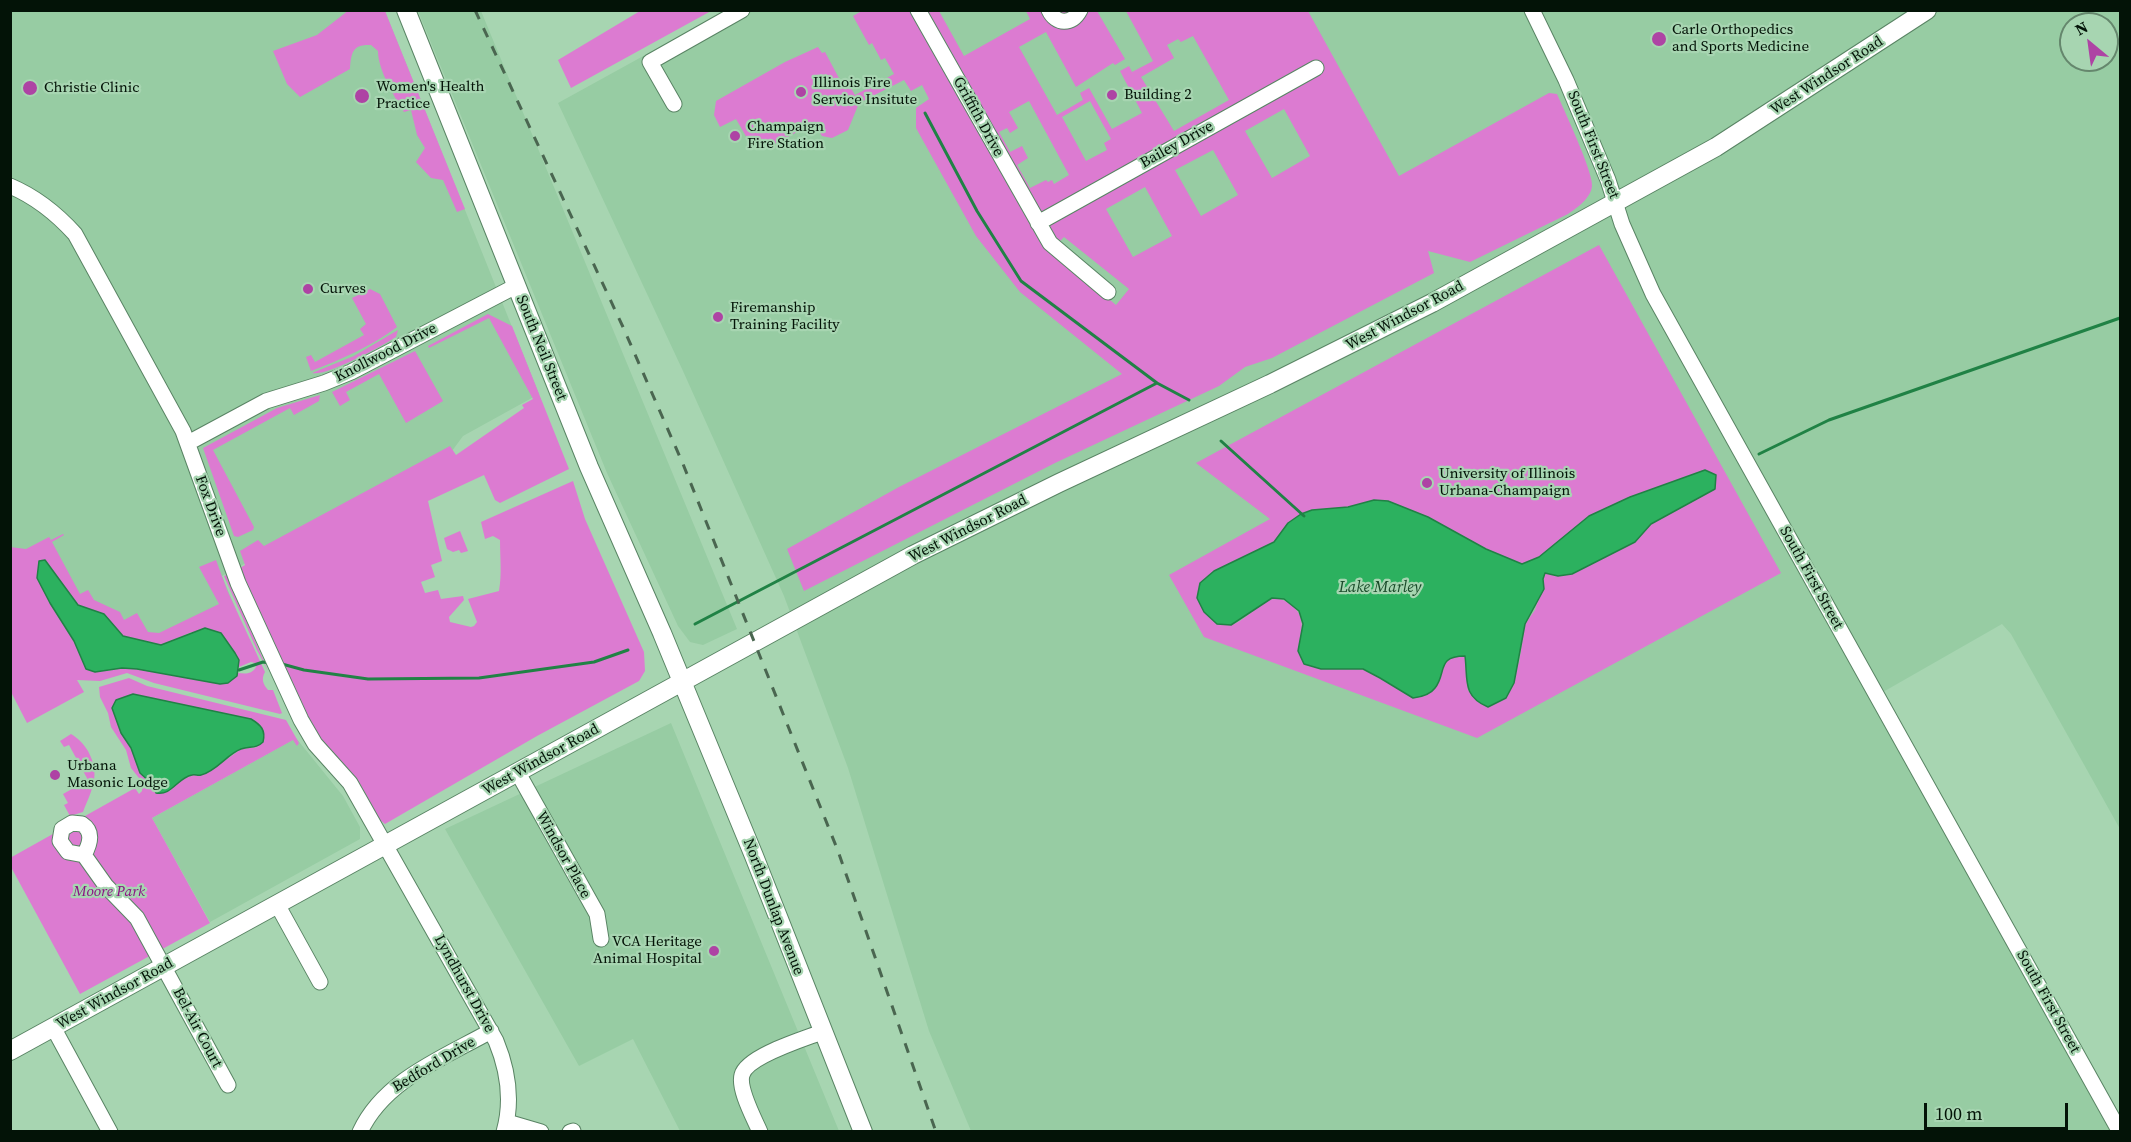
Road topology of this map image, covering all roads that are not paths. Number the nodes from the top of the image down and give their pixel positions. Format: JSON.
{"nodes":[{"id":1,"x":406,"y":10,"type":"edge"},
{"id":2,"x":742,"y":10,"type":"edge"},
{"id":3,"x":918,"y":10,"type":"edge"},
{"id":4,"x":1048,"y":10,"type":"edge"},
{"id":5,"x":1080,"y":10,"type":"edge"},
{"id":6,"x":1532,"y":10,"type":"edge"},
{"id":7,"x":1926,"y":10,"type":"edge"},
{"id":8,"x":1316,"y":68,"type":"dead end"},
{"id":9,"x":674,"y":104,"type":"dead end"},
{"id":10,"x":10,"y":186,"type":"edge"},
{"id":11,"x":1616,"y":204,"type":"junction"},
{"id":12,"x":1038,"y":223,"type":"junction"},
{"id":13,"x":516,"y":286,"type":"junction"},
{"id":14,"x":1107,"y":292,"type":"dead end"},
{"id":15,"x":188,"y":443,"type":"junction"},
{"id":16,"x":682,"y":683,"type":"junction"},
{"id":17,"x":518,"y":773,"type":"junction"},
{"id":18,"x":385,"y":846,"type":"junction"},
{"id":19,"x":84,"y":855,"type":"dead end"},
{"id":20,"x":278,"y":906,"type":"junction"},
{"id":21,"x":601,"y":939,"type":"dead end"},
{"id":22,"x":164,"y":967,"type":"junction"},
{"id":23,"x":320,"y":982,"type":"dead end"},
{"id":24,"x":53,"y":1028,"type":"junction"},
{"id":25,"x":491,"y":1031,"type":"junction"},
{"id":26,"x":822,"y":1032,"type":"junction"},
{"id":27,"x":10,"y":1051,"type":"edge"},
{"id":28,"x":228,"y":1085,"type":"dead end"},
{"id":29,"x":505,"y":1127,"type":"edge"},
{"id":30,"x":110,"y":1131,"type":"edge"},
{"id":31,"x":360,"y":1131,"type":"edge"},
{"id":32,"x":541,"y":1131,"type":"edge"},
{"id":33,"x":760,"y":1131,"type":"edge"},
{"id":34,"x":863,"y":1131,"type":"edge"},
{"id":35,"x":2120,"y":1131,"type":"edge"}],
"edges":[{"from":1,"to":13,"type":"main road","name":"South Neil Street"},
{"from":2,"to":9,"type":"street"},
{"from":3,"to":12,"type":"street","name":"Griffith Drive"},
{"from":4,"to":5,"type":"street"},
{"from":6,"to":11,"type":"street","name":"South First Street"},
{"from":7,"to":11,"type":"main road","name":"West Windsor Road"},
{"from":8,"to":12,"type":"street","name":"Bailey Drive"},
{"from":10,"to":15,"type":"street","name":"Fox Drive"},
{"from":11,"to":16,"type":"main road","name":"West Windsor Road"},
{"from":11,"to":35,"type":"street","name":"South First Street"},
{"from":12,"to":14,"type":"street","name":"Griffith Drive"},
{"from":13,"to":15,"type":"street","name":"Knollwood Drive"},
{"from":13,"to":16,"type":"main road","name":"South Neil Street"},
{"from":15,"to":18,"type":"street","name":"Fox Drive"},
{"from":16,"to":17,"type":"main road","name":"West Windsor Road"},
{"from":16,"to":26,"type":"main road","name":"North Dunlap Avenue"},
{"from":17,"to":18,"type":"main road","name":"West Windsor Road"},
{"from":17,"to":21,"type":"street","name":"Windsor Place"},
{"from":18,"to":20,"type":"main road","name":"West Windsor Road"},
{"from":18,"to":25,"type":"street","name":"Lyndhurst Drive"},
{"from":19,"to":22,"type":"street","name":"Bel-Air Court"},
{"from":20,"to":22,"type":"main road","name":"West Windsor Road"},
{"from":20,"to":23,"type":"street"},
{"from":22,"to":24,"type":"main road","name":"West Windsor Road"},
{"from":22,"to":28,"type":"street","name":"Bel-Air Court"},
{"from":24,"to":27,"type":"main road","name":"West Windsor Road"},
{"from":24,"to":30,"type":"street"},
{"from":25,"to":29,"type":"street","name":"Lyndhurst Drive"},
{"from":25,"to":31,"type":"street","name":"Bedford Drive"},
{"from":26,"to":33,"type":"street"},
{"from":26,"to":34,"type":"main road","name":"North Dunlap Avenue"},
{"from":29,"to":32,"type":"street"}]}
